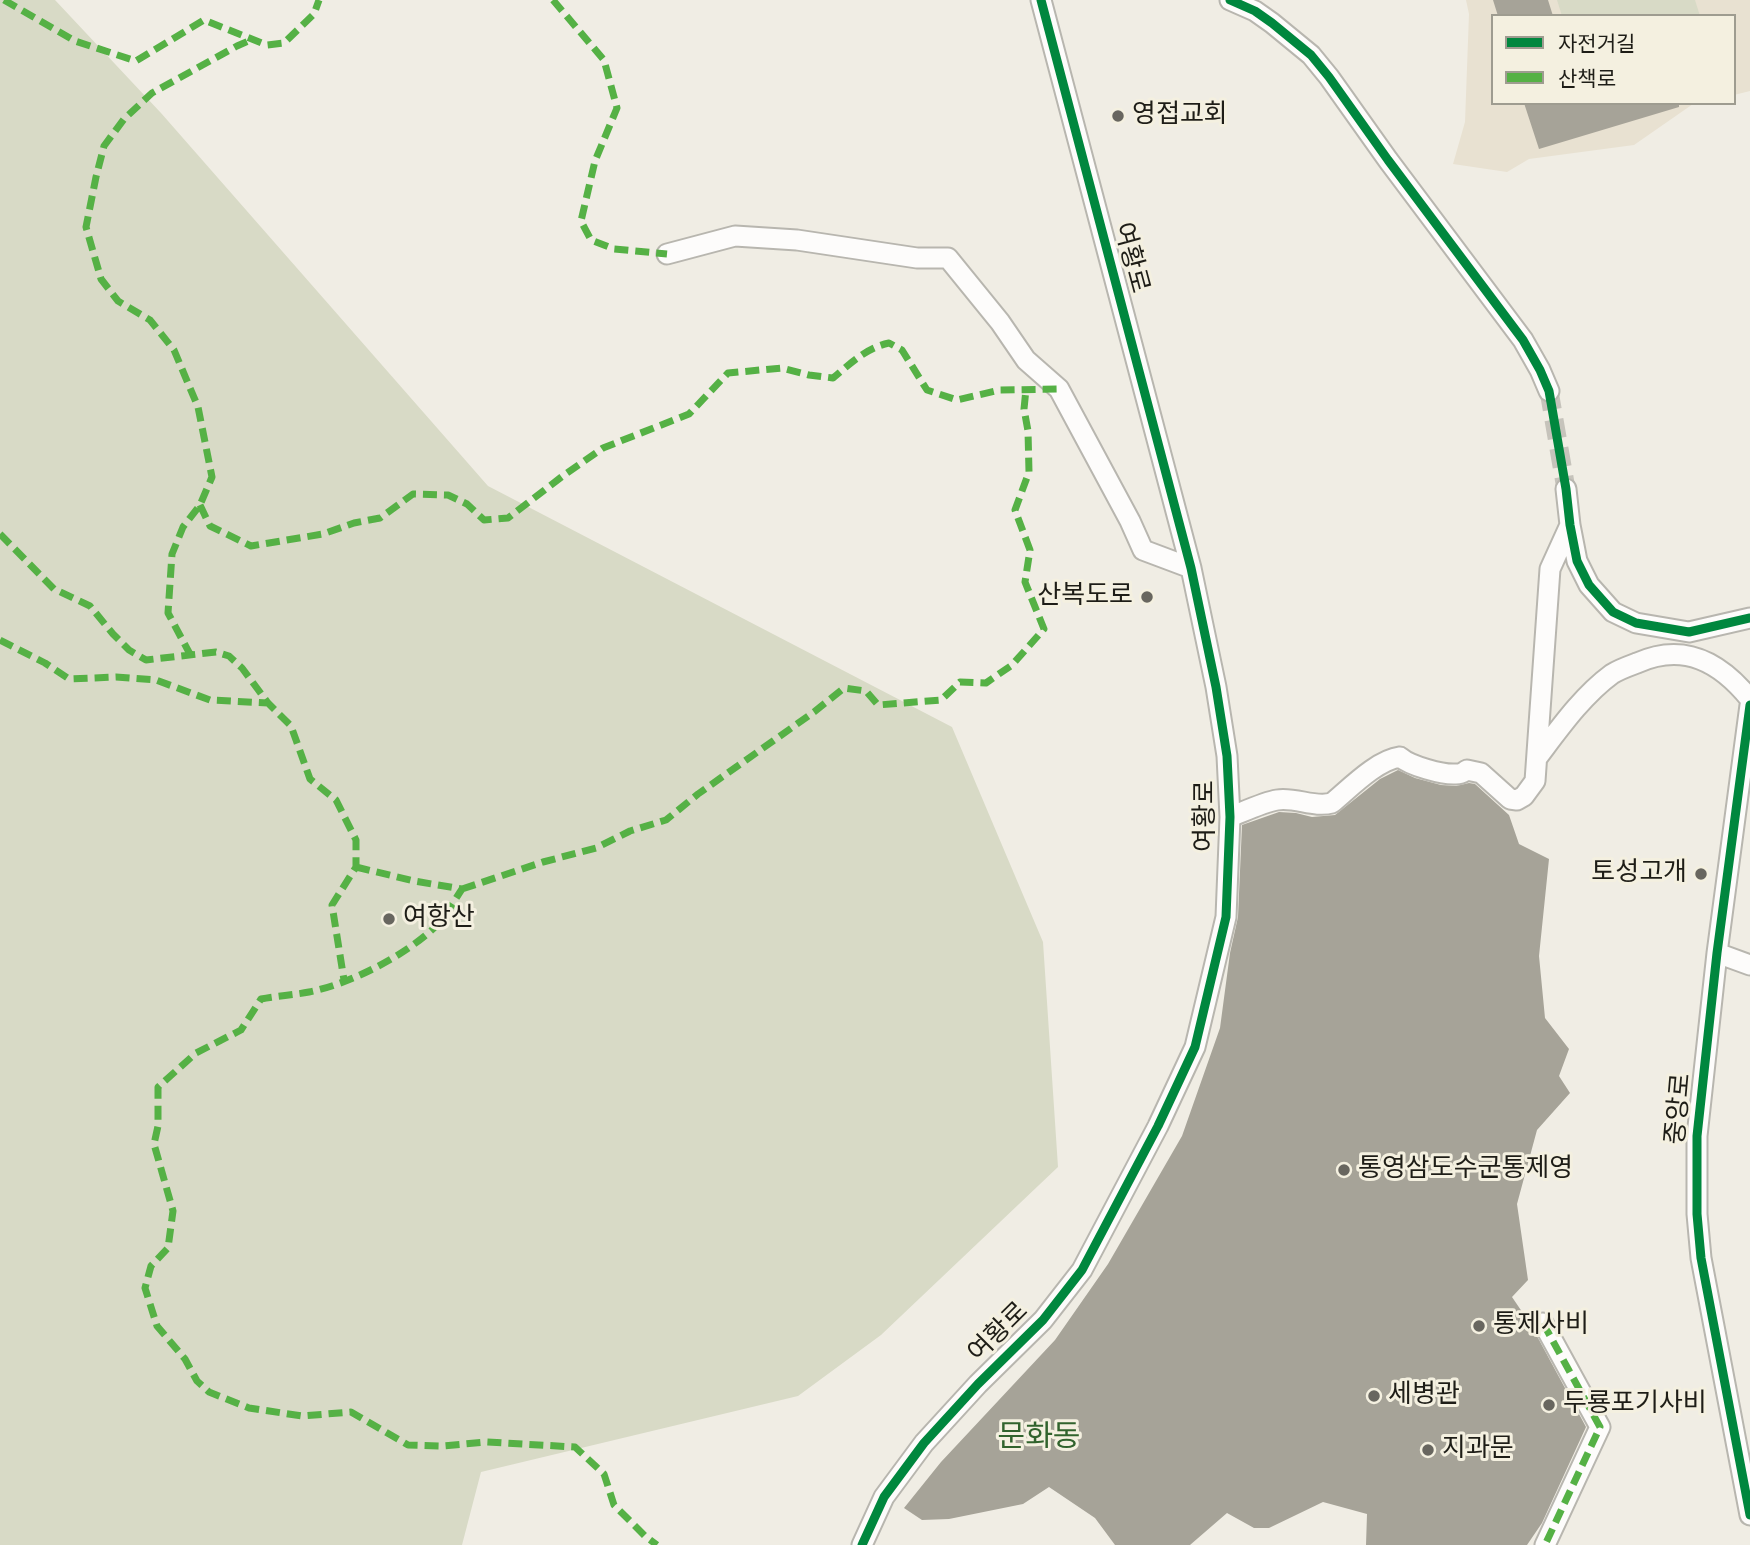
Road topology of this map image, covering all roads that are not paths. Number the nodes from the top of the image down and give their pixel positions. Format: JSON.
{"nodes":[{"id":1,"x":1041,"y":0,"type":"edge"},
{"id":2,"x":1230,"y":0,"type":"edge"},
{"id":3,"x":667,"y":254,"type":"dead end"},
{"id":4,"x":1549,"y":391,"type":"tunnel mouth"},
{"id":5,"x":1566,"y":489,"type":"tunnel mouth"},
{"id":6,"x":1570,"y":525,"type":"junction"},
{"id":7,"x":1191,"y":568,"type":"junction"},
{"id":8,"x":1750,"y":618,"type":"edge"},
{"id":9,"x":1750,"y":699,"type":"edge"},
{"id":10,"x":1750,"y":705,"type":"edge"},
{"id":11,"x":1536,"y":759,"type":"junction"},
{"id":12,"x":1230,"y":817,"type":"junction"},
{"id":13,"x":1717,"y":953,"type":"junction"},
{"id":14,"x":1750,"y":965,"type":"edge"},
{"id":15,"x":1544,"y":1323,"type":"dead end"},
{"id":16,"x":1750,"y":1515,"type":"edge"},
{"id":17,"x":862,"y":1545,"type":"edge"},
{"id":18,"x":1545,"y":1545,"type":"edge"}],
"edges":[{"from":1,"to":7,"type":"street","name":"여황로"},
{"from":2,"to":4,"type":"street"},
{"from":3,"to":7,"type":"street"},
{"from":5,"to":6,"type":"street"},
{"from":6,"to":8,"type":"street"},
{"from":6,"to":11,"type":"street"},
{"from":7,"to":12,"type":"street","name":"여황로"},
{"from":9,"to":11,"type":"street"},
{"from":10,"to":13,"type":"street","name":"중앙로"},
{"from":11,"to":12,"type":"street"},
{"from":12,"to":17,"type":"street","name":"여황로"},
{"from":13,"to":14,"type":"street"},
{"from":13,"to":16,"type":"street","name":"중앙로"},
{"from":15,"to":18,"type":"street"}]}
